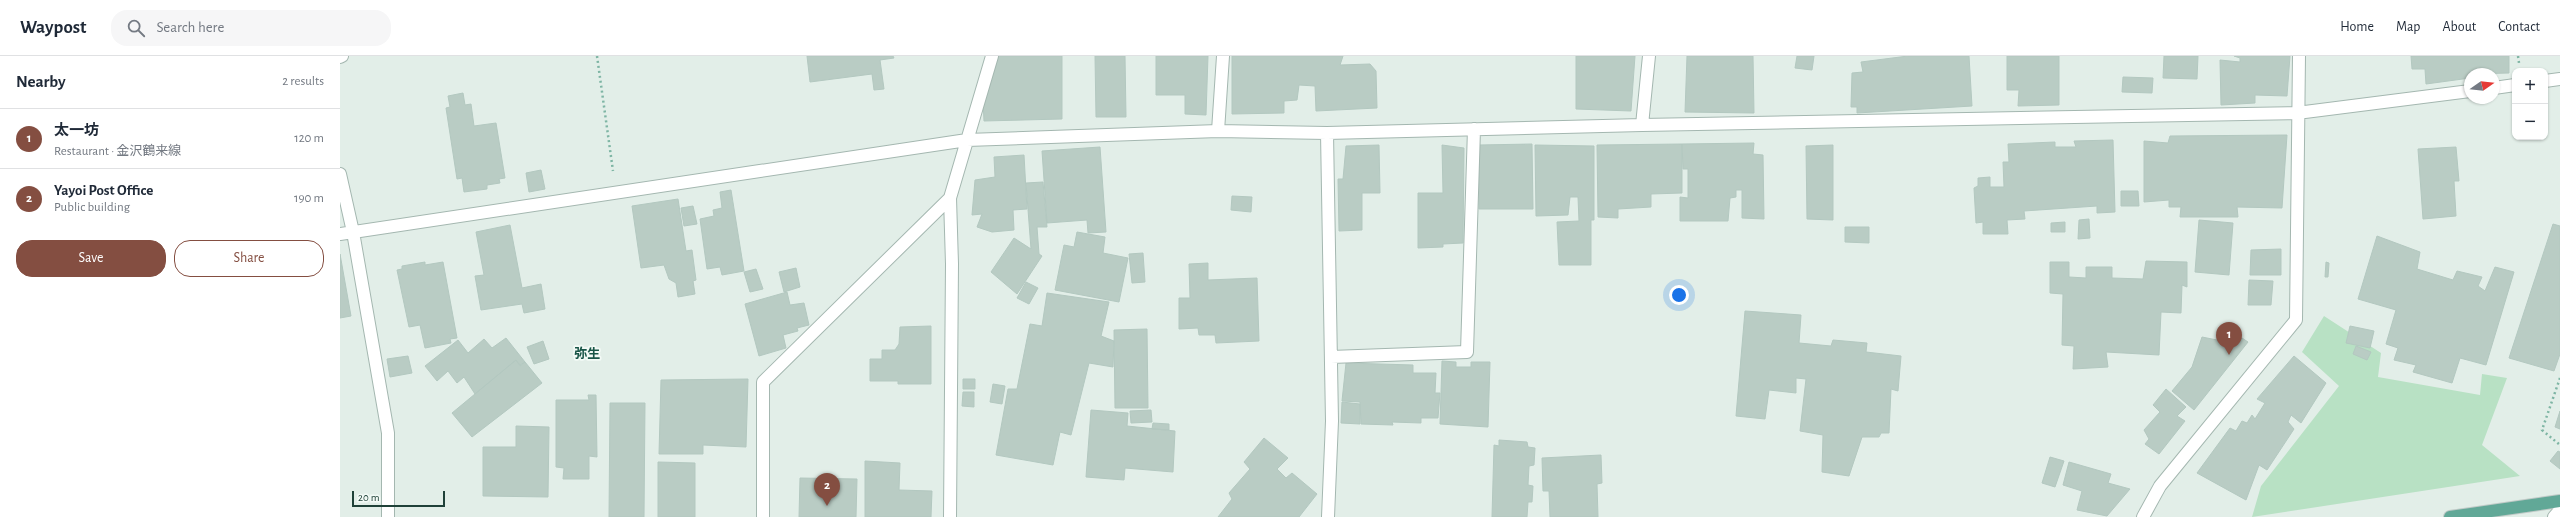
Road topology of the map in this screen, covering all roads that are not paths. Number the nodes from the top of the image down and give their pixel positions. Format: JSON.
{"nodes":[{"id":1,"x":992,"y":56,"type":"edge"},
{"id":2,"x":1223,"y":56,"type":"edge"},
{"id":3,"x":1649,"y":56,"type":"edge"},
{"id":4,"x":2299,"y":56,"type":"edge"},
{"id":5,"x":2560,"y":79,"type":"edge"},
{"id":6,"x":2548,"y":81,"type":"edge"},
{"id":7,"x":2512,"y":85,"type":"edge"},
{"id":8,"x":2500,"y":87,"type":"edge"},
{"id":9,"x":2464,"y":92,"type":"edge"},
{"id":10,"x":2297,"y":113,"type":"junction"},
{"id":11,"x":1642,"y":124,"type":"junction"},
{"id":12,"x":1474,"y":129,"type":"junction"},
{"id":13,"x":1218,"y":131,"type":"junction"},
{"id":14,"x":1327,"y":133,"type":"junction"},
{"id":15,"x":967,"y":140,"type":"junction"},
{"id":16,"x":340,"y":174,"type":"edge"},
{"id":17,"x":950,"y":198,"type":"junction"},
{"id":18,"x":353,"y":232,"type":"junction"},
{"id":19,"x":340,"y":234,"type":"edge"},
{"id":20,"x":1331,"y":357,"type":"junction"},
{"id":21,"x":2560,"y":501,"type":"edge"},
{"id":22,"x":2560,"y":510,"type":"edge"},
{"id":23,"x":388,"y":517,"type":"edge"},
{"id":24,"x":763,"y":517,"type":"edge"},
{"id":25,"x":950,"y":517,"type":"edge"},
{"id":26,"x":1328,"y":517,"type":"edge"},
{"id":27,"x":2143,"y":517,"type":"edge"},
{"id":28,"x":2450,"y":517,"type":"edge"},
{"id":29,"x":2554,"y":517,"type":"edge"}],
"edges":[{"from":1,"to":15,"type":"street"},
{"from":2,"to":13,"type":"street"},
{"from":3,"to":11,"type":"street"},
{"from":4,"to":10,"type":"street"},
{"from":5,"to":6,"type":"street"},
{"from":7,"to":8,"type":"street"},
{"from":9,"to":10,"type":"street"},
{"from":10,"to":11,"type":"street"},
{"from":10,"to":27,"type":"street"},
{"from":11,"to":12,"type":"street"},
{"from":12,"to":14,"type":"street"},
{"from":12,"to":20,"type":"street"},
{"from":13,"to":14,"type":"street"},
{"from":13,"to":15,"type":"street"},
{"from":14,"to":20,"type":"street"},
{"from":15,"to":17,"type":"street"},
{"from":15,"to":18,"type":"street"},
{"from":16,"to":18,"type":"street"},
{"from":17,"to":24,"type":"street"},
{"from":17,"to":25,"type":"street"},
{"from":18,"to":19,"type":"street"},
{"from":18,"to":23,"type":"street"},
{"from":20,"to":26,"type":"street"},
{"from":21,"to":28,"type":"main road"},
{"from":22,"to":29,"type":"street"}]}
